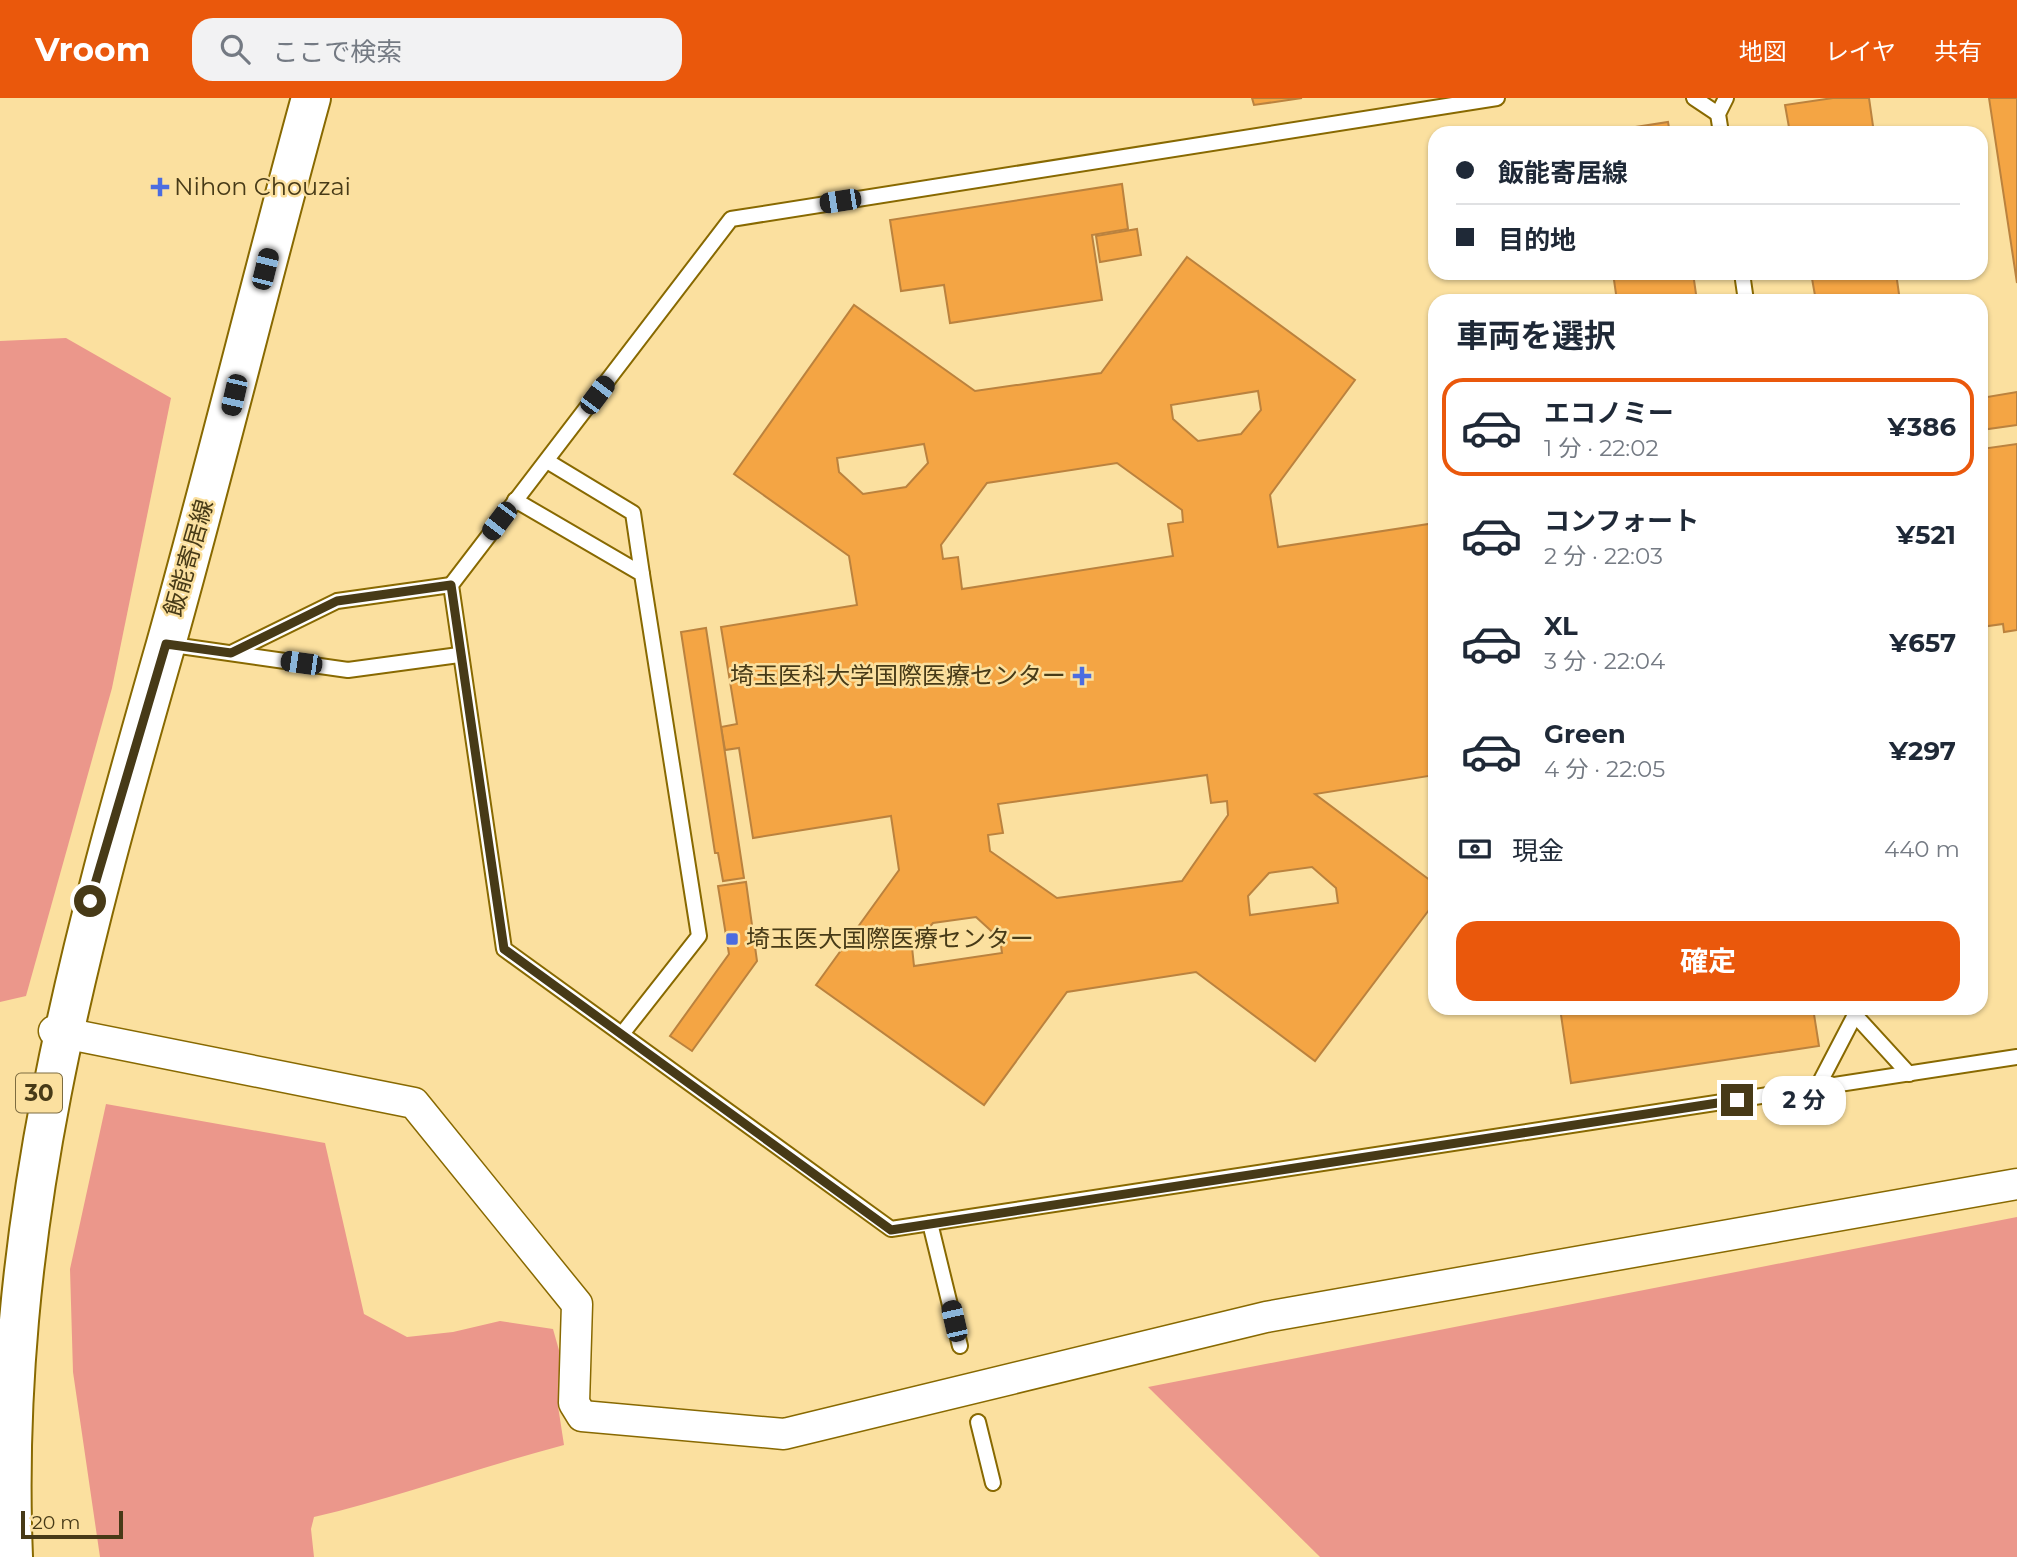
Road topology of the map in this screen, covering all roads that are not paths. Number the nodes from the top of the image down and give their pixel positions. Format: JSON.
{"nodes":[{"id":1,"x":311,"y":98,"type":"edge"},
{"id":2,"x":1497,"y":98,"type":"edge"},
{"id":3,"x":1694,"y":98,"type":"edge"},
{"id":4,"x":1727,"y":98,"type":"edge"},
{"id":5,"x":1718,"y":114,"type":"junction"},
{"id":6,"x":1720,"y":126,"type":"edge"},
{"id":7,"x":547,"y":461,"type":"junction"},
{"id":8,"x":515,"y":500,"type":"junction"},
{"id":9,"x":642,"y":575,"type":"junction"},
{"id":10,"x":451,"y":585,"type":"junction"},
{"id":11,"x":166,"y":644,"type":"junction"},
{"id":12,"x":231,"y":653,"type":"junction"},
{"id":13,"x":459,"y":655,"type":"junction"},
{"id":14,"x":1852,"y":1015,"type":"edge"},
{"id":15,"x":1857,"y":1015,"type":"edge"},
{"id":16,"x":54,"y":1031,"type":"junction"},
{"id":17,"x":622,"y":1034,"type":"junction"},
{"id":18,"x":2017,"y":1057,"type":"edge"},
{"id":19,"x":1909,"y":1074,"type":"junction"},
{"id":20,"x":1817,"y":1088,"type":"junction"},
{"id":21,"x":2017,"y":1184,"type":"edge"},
{"id":22,"x":930,"y":1223,"type":"junction"},
{"id":23,"x":960,"y":1346,"type":"dead end"},
{"id":24,"x":978,"y":1422,"type":"dead end"},
{"id":25,"x":993,"y":1483,"type":"dead end"},
{"id":26,"x":13,"y":1557,"type":"edge"}],
"edges":[{"from":1,"to":11,"type":"main road","name":"飯能寄居線","number":"30"},
{"from":2,"to":7,"type":"lane"},
{"from":3,"to":5,"type":"lane"},
{"from":4,"to":5,"type":"lane"},
{"from":5,"to":6,"type":"lane"},
{"from":7,"to":8,"type":"lane"},
{"from":7,"to":9,"type":"lane"},
{"from":8,"to":9,"type":"lane"},
{"from":8,"to":10,"type":"lane"},
{"from":9,"to":17,"type":"lane"},
{"from":10,"to":12,"type":"lane"},
{"from":10,"to":13,"type":"lane"},
{"from":11,"to":12,"type":"lane"},
{"from":11,"to":16,"type":"main road","name":"飯能寄居線","number":"30"},
{"from":12,"to":13,"type":"lane"},
{"from":13,"to":17,"type":"lane"},
{"from":14,"to":20,"type":"lane"},
{"from":15,"to":19,"type":"lane"},
{"from":16,"to":21,"type":"street"},
{"from":16,"to":26,"type":"main road","name":"飯能寄居線","number":"30"},
{"from":17,"to":22,"type":"lane"},
{"from":18,"to":19,"type":"lane"},
{"from":19,"to":20,"type":"lane"},
{"from":20,"to":22,"type":"lane"},
{"from":22,"to":23,"type":"lane"},
{"from":24,"to":25,"type":"lane"}]}
